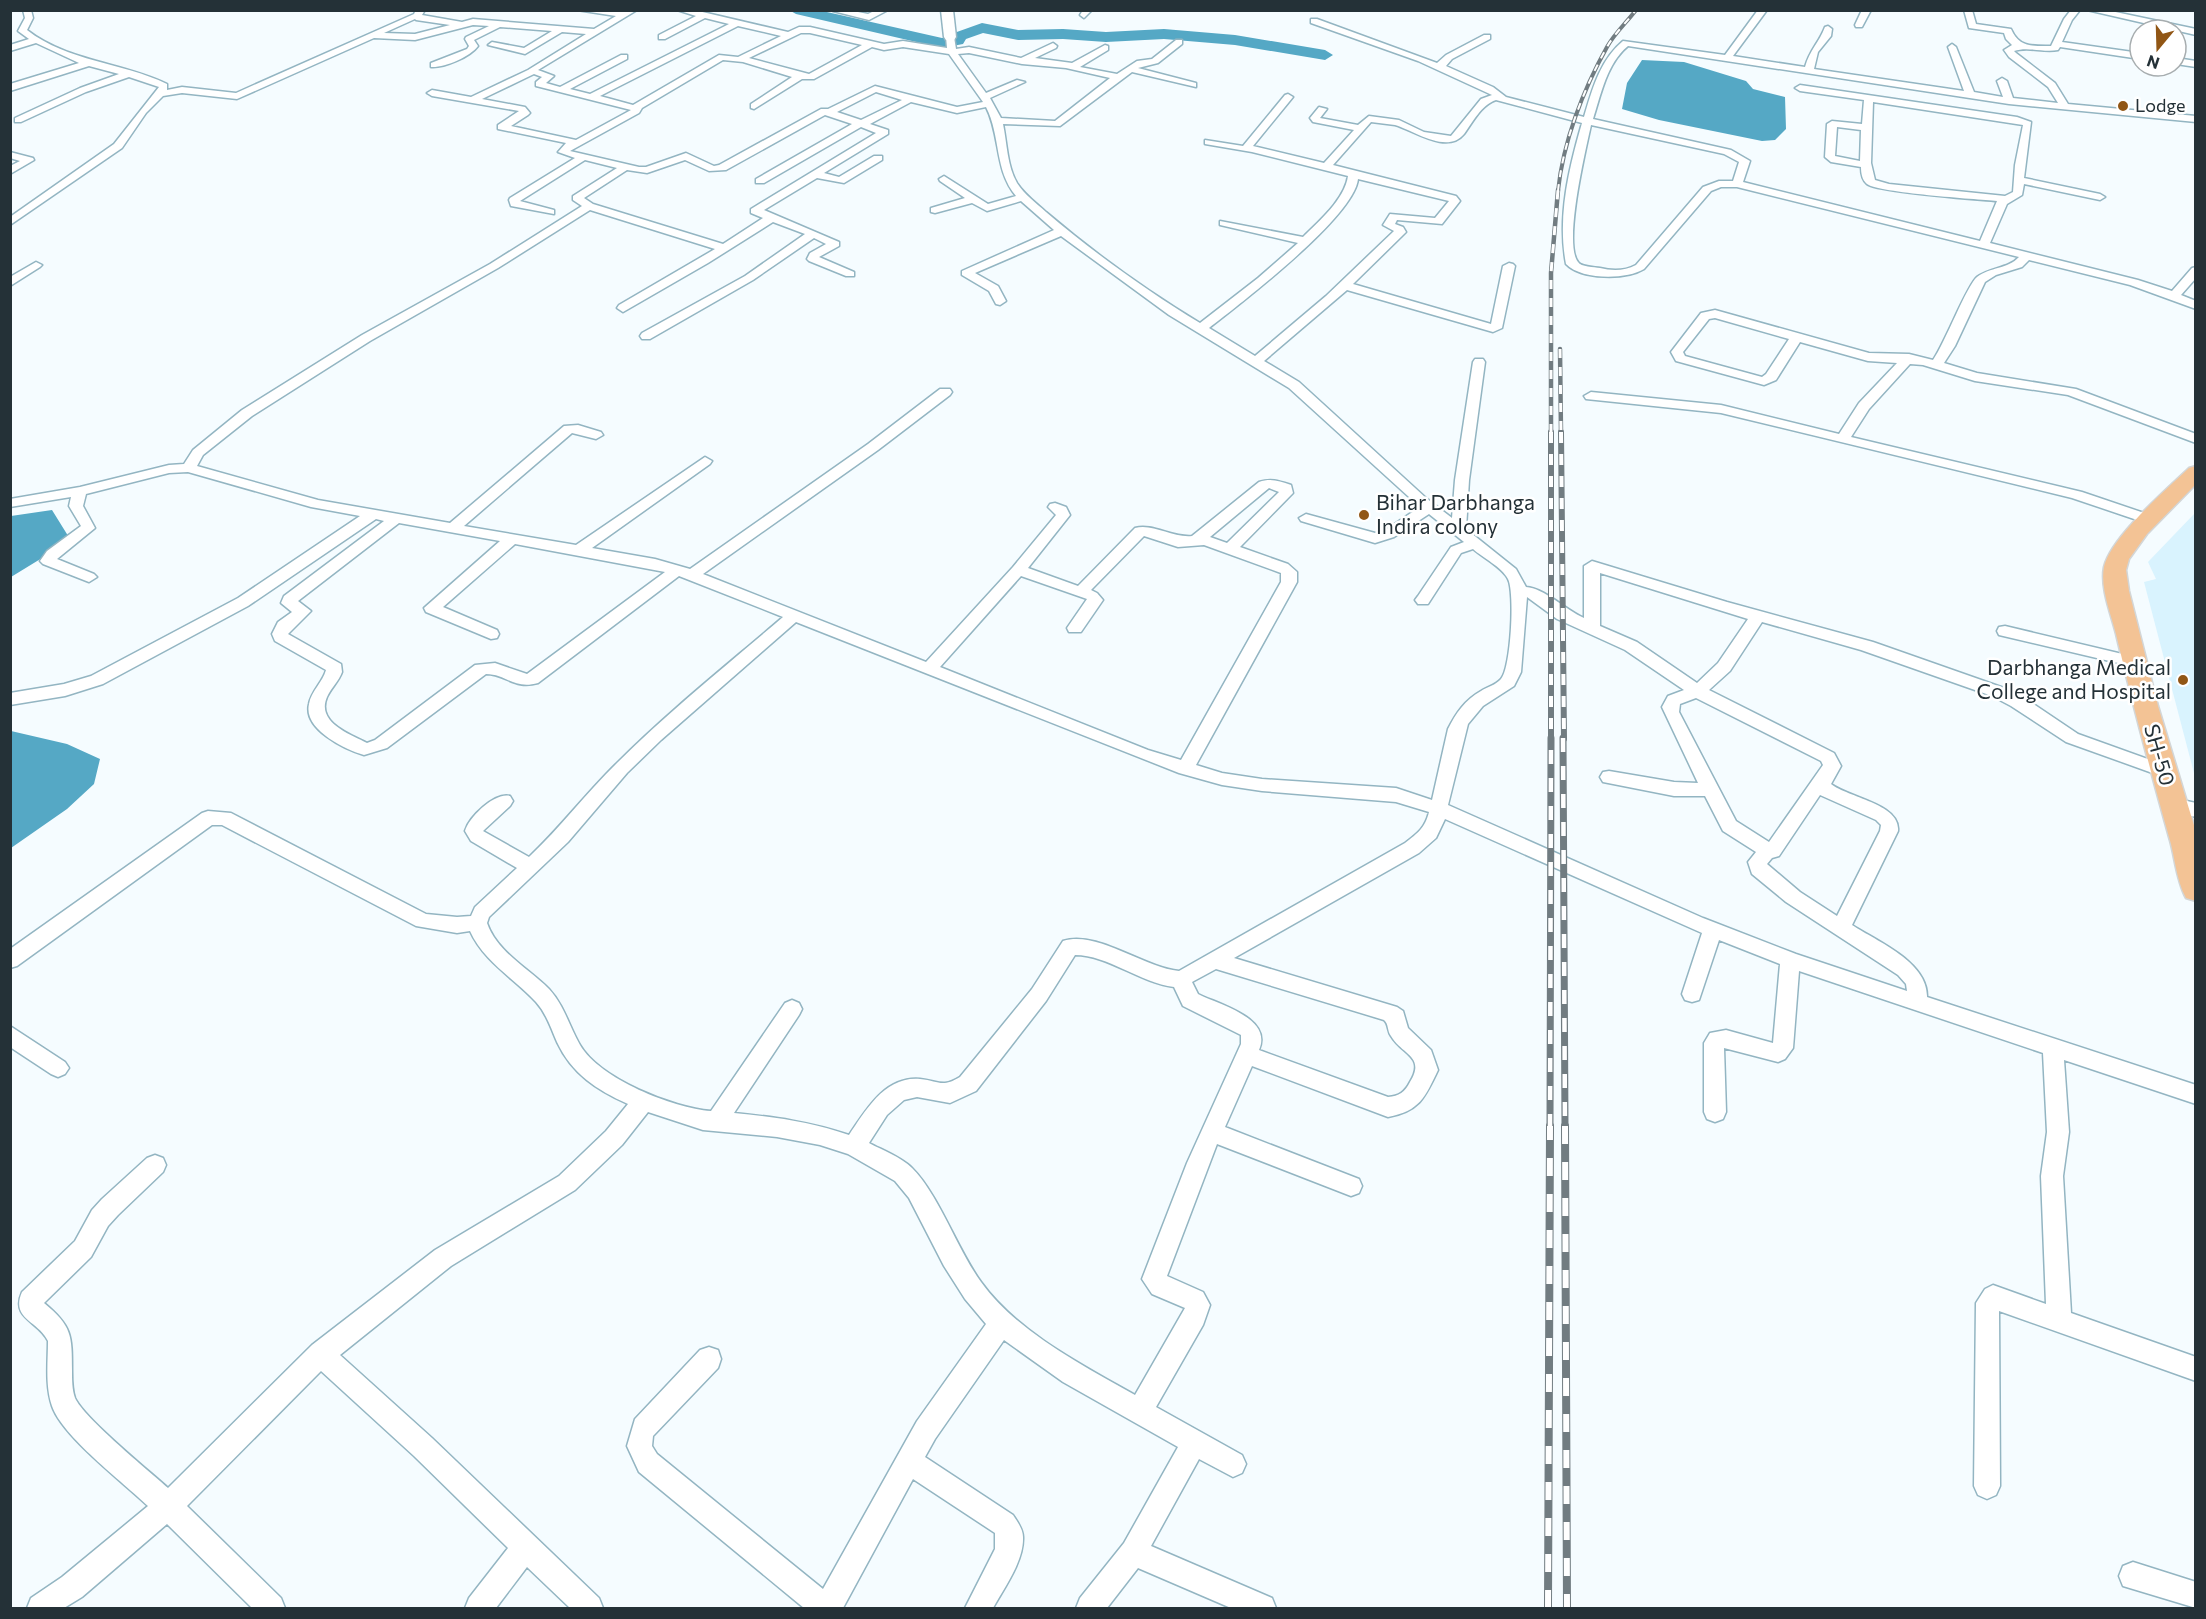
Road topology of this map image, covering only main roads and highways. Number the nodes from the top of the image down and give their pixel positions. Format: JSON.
{"nodes":[{"id":1,"x":2196,"y":472,"type":"edge"},
{"id":2,"x":2185,"y":807,"type":"edge"},
{"id":3,"x":2196,"y":890,"type":"edge"}],
"edges":[{"from":1,"to":2,"type":"main road","name":"SH-50"},
{"from":2,"to":3,"type":"main road","name":"SH-50"}]}
